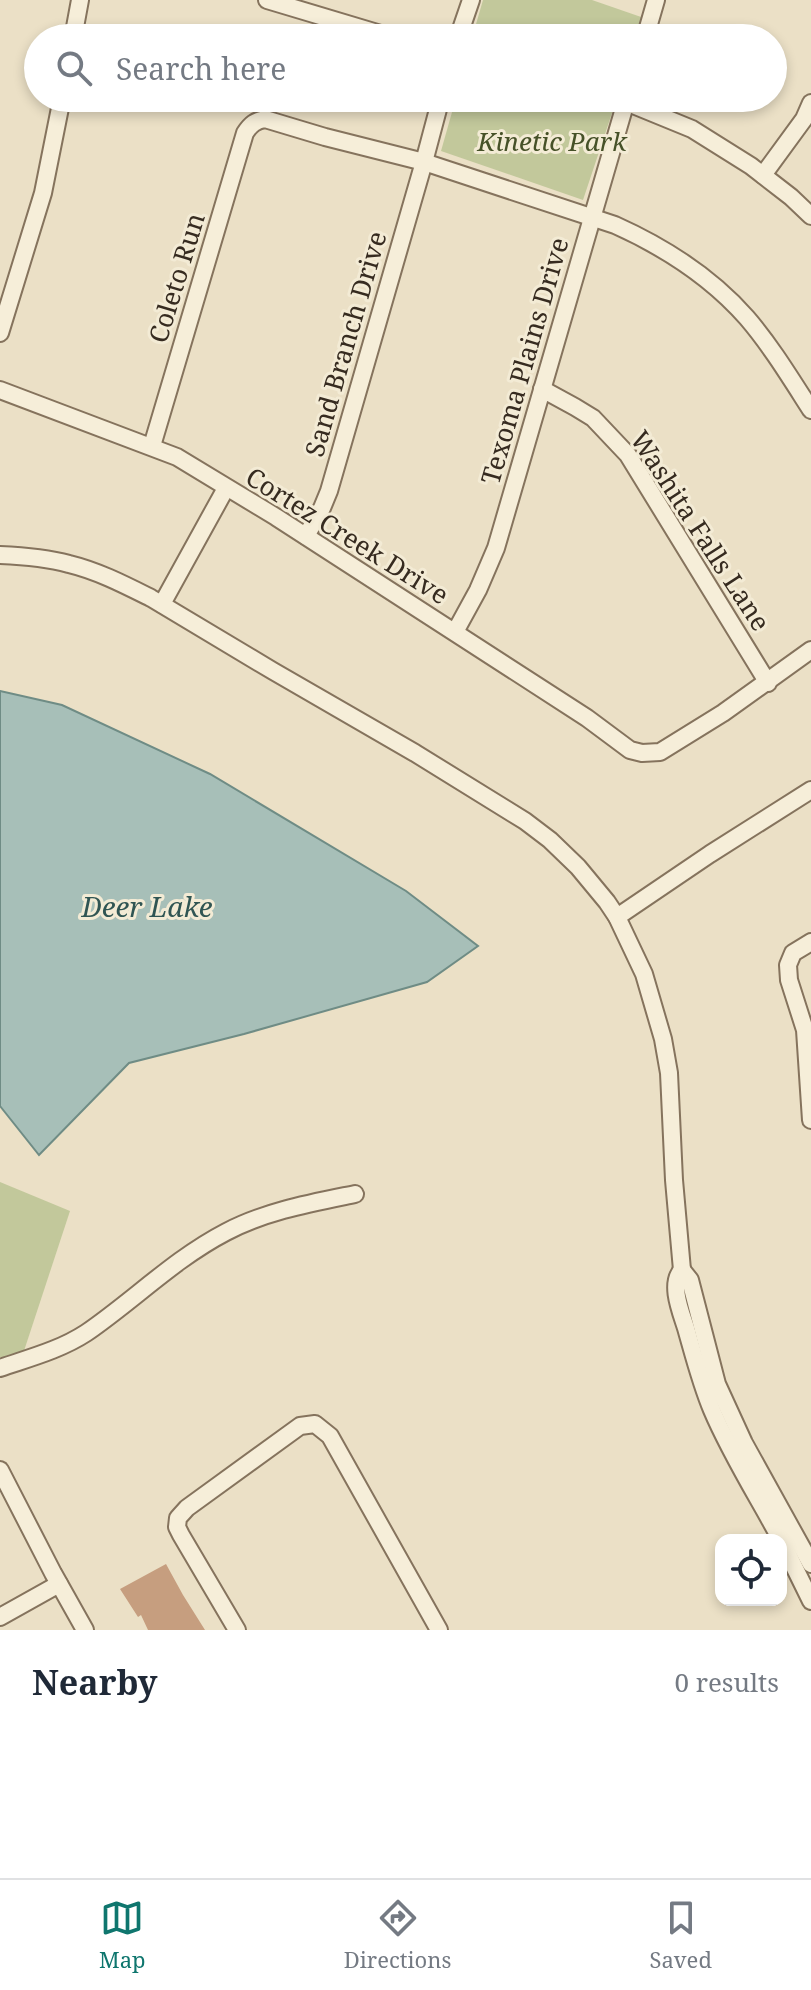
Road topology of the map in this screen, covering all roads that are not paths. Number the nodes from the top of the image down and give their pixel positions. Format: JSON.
{"nodes":[{"id":1,"x":80,"y":0,"type":"edge"},
{"id":2,"x":267,"y":0,"type":"edge"},
{"id":3,"x":471,"y":0,"type":"edge"},
{"id":4,"x":656,"y":0,"type":"edge"},
{"id":5,"x":76,"y":24,"type":"edge"},
{"id":6,"x":347,"y":24,"type":"edge"},
{"id":7,"x":463,"y":24,"type":"edge"},
{"id":8,"x":649,"y":24,"type":"edge"},
{"id":9,"x":811,"y":103,"type":"edge"},
{"id":10,"x":59,"y":112,"type":"edge"},
{"id":11,"x":437,"y":112,"type":"edge"},
{"id":12,"x":623,"y":112,"type":"edge"},
{"id":13,"x":653,"y":112,"type":"edge"},
{"id":14,"x":424,"y":162,"type":"junction"},
{"id":15,"x":763,"y":175,"type":"junction"},
{"id":16,"x":811,"y":216,"type":"edge"},
{"id":17,"x":592,"y":217,"type":"junction"},
{"id":18,"x":0,"y":333,"type":"edge"},
{"id":19,"x":542,"y":389,"type":"junction"},
{"id":20,"x":0,"y":390,"type":"edge"},
{"id":21,"x":811,"y":410,"type":"edge"},
{"id":22,"x":152,"y":446,"type":"junction"},
{"id":23,"x":226,"y":488,"type":"junction"},
{"id":24,"x":306,"y":536,"type":"junction"},
{"id":25,"x":0,"y":555,"type":"edge"},
{"id":26,"x":162,"y":604,"type":"junction"},
{"id":27,"x":455,"y":632,"type":"junction"},
{"id":28,"x":811,"y":650,"type":"edge"},
{"id":29,"x":768,"y":683,"type":"junction"},
{"id":30,"x":811,"y":790,"type":"edge"},
{"id":31,"x":617,"y":917,"type":"junction"},
{"id":32,"x":811,"y":942,"type":"edge"},
{"id":33,"x":811,"y":1120,"type":"edge"},
{"id":34,"x":355,"y":1194,"type":"dead end"},
{"id":35,"x":0,"y":1368,"type":"edge"},
{"id":36,"x":0,"y":1470,"type":"edge"},
{"id":37,"x":754,"y":1475,"type":"junction"},
{"id":38,"x":779,"y":1534,"type":"edge"},
{"id":39,"x":787,"y":1552,"type":"edge"},
{"id":40,"x":811,"y":1564,"type":"edge"},
{"id":41,"x":59,"y":1584,"type":"junction"},
{"id":42,"x":808,"y":1594,"type":"edge"},
{"id":43,"x":0,"y":1617,"type":"edge"},
{"id":44,"x":85,"y":1630,"type":"edge"},
{"id":45,"x":237,"y":1630,"type":"edge"},
{"id":46,"x":439,"y":1630,"type":"edge"}],
"edges":[{"from":1,"to":5,"type":"street"},
{"from":2,"to":6,"type":"street"},
{"from":3,"to":7,"type":"street"},
{"from":4,"to":8,"type":"street"},
{"from":9,"to":15,"type":"street"},
{"from":10,"to":18,"type":"street"},
{"from":11,"to":14,"type":"street","name":"Sand Branch Drive"},
{"from":12,"to":17,"type":"street","name":"Texoma Plains Drive"},
{"from":13,"to":15,"type":"street"},
{"from":14,"to":17,"type":"street"},
{"from":14,"to":22,"type":"street","name":"Coleto Run"},
{"from":14,"to":24,"type":"street","name":"Sand Branch Drive"},
{"from":15,"to":16,"type":"street"},
{"from":17,"to":19,"type":"street","name":"Texoma Plains Drive"},
{"from":17,"to":21,"type":"street"},
{"from":19,"to":27,"type":"street","name":"Texoma Plains Drive"},
{"from":19,"to":29,"type":"street","name":"Washita Falls Lane"},
{"from":20,"to":22,"type":"street","name":"Cortez Creek Drive"},
{"from":22,"to":23,"type":"street","name":"Cortez Creek Drive"},
{"from":23,"to":24,"type":"street","name":"Cortez Creek Drive"},
{"from":23,"to":26,"type":"street"},
{"from":24,"to":27,"type":"street","name":"Cortez Creek Drive"},
{"from":25,"to":26,"type":"street"},
{"from":26,"to":31,"type":"street"},
{"from":27,"to":29,"type":"street","name":"Cortez Creek Drive"},
{"from":28,"to":29,"type":"street"},
{"from":30,"to":31,"type":"street"},
{"from":31,"to":37,"type":"street"},
{"from":32,"to":33,"type":"street"},
{"from":34,"to":35,"type":"street"},
{"from":36,"to":41,"type":"street"},
{"from":37,"to":38,"type":"street"},
{"from":37,"to":40,"type":"street"},
{"from":39,"to":42,"type":"street"},
{"from":41,"to":43,"type":"street"},
{"from":41,"to":44,"type":"street"},
{"from":45,"to":46,"type":"street"}]}
